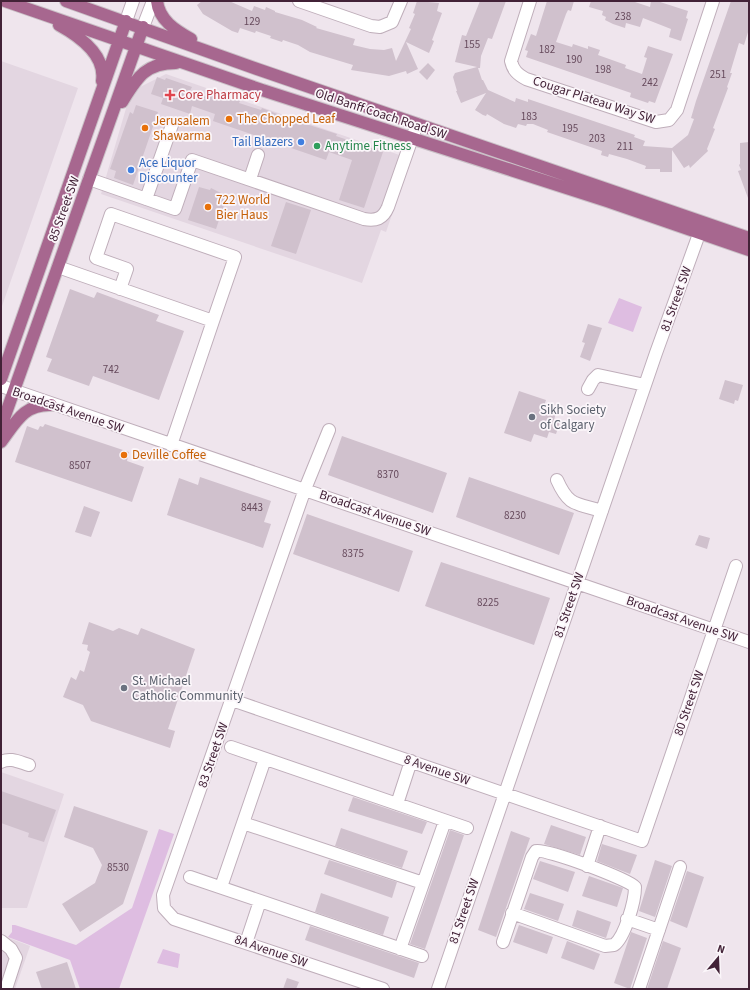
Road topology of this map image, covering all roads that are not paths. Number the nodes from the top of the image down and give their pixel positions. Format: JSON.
{"nodes":[{"id":1,"x":5,"y":1,"type":"edge"},
{"id":2,"x":66,"y":1,"type":"edge"},
{"id":3,"x":133,"y":1,"type":"edge"},
{"id":4,"x":153,"y":1,"type":"edge"},
{"id":5,"x":157,"y":1,"type":"edge"},
{"id":6,"x":299,"y":1,"type":"edge"},
{"id":7,"x":400,"y":1,"type":"edge"},
{"id":8,"x":530,"y":1,"type":"edge"},
{"id":9,"x":713,"y":1,"type":"edge"},
{"id":10,"x":33,"y":10,"type":"junction"},
{"id":11,"x":126,"y":21,"type":"junction"},
{"id":12,"x":143,"y":27,"type":"junction"},
{"id":13,"x":119,"y":41,"type":"junction"},
{"id":14,"x":137,"y":47,"type":"junction"},
{"id":15,"x":229,"y":59,"type":"junction"},
{"id":16,"x":188,"y":65,"type":"junction"},
{"id":17,"x":101,"y":90,"type":"junction"},
{"id":18,"x":111,"y":118,"type":"junction"},
{"id":19,"x":417,"y":124,"type":"junction"},
{"id":20,"x":172,"y":125,"type":"dead end"},
{"id":21,"x":411,"y":139,"type":"junction"},
{"id":22,"x":258,"y":155,"type":"dead end"},
{"id":23,"x":89,"y":179,"type":"junction"},
{"id":24,"x":250,"y":180,"type":"junction"},
{"id":25,"x":146,"y":199,"type":"junction"},
{"id":26,"x":701,"y":227,"type":"junction"},
{"id":27,"x":749,"y":238,"type":"edge"},
{"id":28,"x":749,"y":250,"type":"edge"},
{"id":29,"x":58,"y":268,"type":"junction"},
{"id":30,"x":120,"y":289,"type":"junction"},
{"id":31,"x":213,"y":321,"type":"junction"},
{"id":32,"x":1,"y":379,"type":"edge"},
{"id":33,"x":645,"y":385,"type":"junction"},
{"id":34,"x":1,"y":386,"type":"edge"},
{"id":35,"x":588,"y":389,"type":"dead end"},
{"id":36,"x":14,"y":391,"type":"junction"},
{"id":37,"x":51,"y":405,"type":"junction"},
{"id":38,"x":1,"y":428,"type":"edge"},
{"id":39,"x":329,"y":430,"type":"dead end"},
{"id":40,"x":1,"y":442,"type":"edge"},
{"id":41,"x":171,"y":444,"type":"junction"},
{"id":42,"x":557,"y":480,"type":"dead end"},
{"id":43,"x":305,"y":489,"type":"junction"},
{"id":44,"x":602,"y":511,"type":"junction"},
{"id":45,"x":736,"y":566,"type":"dead end"},
{"id":46,"x":577,"y":583,"type":"junction"},
{"id":47,"x":714,"y":629,"type":"junction"},
{"id":48,"x":749,"y":642,"type":"edge"},
{"id":49,"x":232,"y":700,"type":"junction"},
{"id":50,"x":231,"y":747,"type":"dead end"},
{"id":51,"x":265,"y":759,"type":"junction"},
{"id":52,"x":411,"y":761,"type":"junction"},
{"id":53,"x":1,"y":762,"type":"edge"},
{"id":54,"x":29,"y":765,"type":"dead end"},
{"id":55,"x":504,"y":793,"type":"junction"},
{"id":56,"x":397,"y":804,"type":"junction"},
{"id":57,"x":445,"y":821,"type":"junction"},
{"id":58,"x":243,"y":823,"type":"junction"},
{"id":59,"x":600,"y":826,"type":"junction"},
{"id":60,"x":467,"y":828,"type":"dead end"},
{"id":61,"x":642,"y":841,"type":"joint"},
{"id":62,"x":587,"y":866,"type":"junction"},
{"id":63,"x":680,"y":867,"type":"dead end"},
{"id":64,"x":190,"y":877,"type":"dead end"},
{"id":65,"x":423,"y":883,"type":"junction"},
{"id":66,"x":221,"y":887,"type":"junction"},
{"id":67,"x":260,"y":901,"type":"junction"},
{"id":68,"x":164,"y":908,"type":"joint"},
{"id":69,"x":512,"y":914,"type":"junction"},
{"id":70,"x":627,"y":919,"type":"junction"},
{"id":71,"x":659,"y":930,"type":"junction"},
{"id":72,"x":1,"y":941,"type":"edge"},
{"id":73,"x":503,"y":942,"type":"dead end"},
{"id":74,"x":246,"y":943,"type":"junction"},
{"id":75,"x":400,"y":949,"type":"junction"},
{"id":76,"x":422,"y":956,"type":"dead end"},
{"id":77,"x":6,"y":989,"type":"edge"},
{"id":78,"x":383,"y":989,"type":"edge"},
{"id":79,"x":438,"y":989,"type":"edge"},
{"id":80,"x":639,"y":989,"type":"edge"}],
"edges":[{"from":1,"to":10,"type":"main road","name":"Old Banff Coach Road SW"},
{"from":2,"to":11,"type":"main road","name":"Old Banff Coach Road SW"},
{"from":3,"to":11,"type":"street","name":"85 Street SW"},
{"from":4,"to":12,"type":"street","name":"85 Street SW"},
{"from":5,"to":15,"type":"main road"},
{"from":6,"to":7,"type":"street"},
{"from":8,"to":9,"type":"street","name":"Cougar Plateau Way SW"},
{"from":10,"to":13,"type":"main road","name":"Old Banff Coach Road SW"},
{"from":10,"to":17,"type":"main road"},
{"from":11,"to":12,"type":"main road","name":"Old Banff Coach Road SW"},
{"from":11,"to":13,"type":"main road","name":"85 Street SW"},
{"from":12,"to":14,"type":"main road","name":"85 Street SW"},
{"from":12,"to":15,"type":"main road","name":"Old Banff Coach Road SW"},
{"from":13,"to":14,"type":"main road","name":"Old Banff Coach Road SW"},
{"from":13,"to":17,"type":"main road","name":"85 Street SW"},
{"from":14,"to":16,"type":"main road","name":"Old Banff Coach Road SW"},
{"from":14,"to":18,"type":"main road","name":"85 Street SW"},
{"from":15,"to":19,"type":"main road","name":"Old Banff Coach Road SW"},
{"from":16,"to":18,"type":"main road"},
{"from":16,"to":21,"type":"main road","name":"Old Banff Coach Road SW"},
{"from":17,"to":32,"type":"main road","name":"85 Street SW"},
{"from":18,"to":23,"type":"main road","name":"85 Street SW"},
{"from":19,"to":21,"type":"street"},
{"from":19,"to":26,"type":"main road","name":"Old Banff Coach Road SW"},
{"from":20,"to":25,"type":"street"},
{"from":21,"to":24,"type":"street"},
{"from":21,"to":26,"type":"main road","name":"Old Banff Coach Road SW"},
{"from":22,"to":24,"type":"street"},
{"from":23,"to":25,"type":"street"},
{"from":23,"to":29,"type":"main road","name":"85 Street SW"},
{"from":24,"to":25,"type":"street"},
{"from":26,"to":27,"type":"main road","name":"Old Banff Coach Road SW"},
{"from":26,"to":28,"type":"main road","name":"Old Banff Coach Road SW"},
{"from":26,"to":33,"type":"street","name":"81 Street SW"},
{"from":29,"to":30,"type":"street"},
{"from":29,"to":36,"type":"main road","name":"85 Street SW"},
{"from":30,"to":31,"type":"street"},
{"from":30,"to":31,"type":"street"},
{"from":31,"to":41,"type":"street"},
{"from":33,"to":35,"type":"street"},
{"from":33,"to":44,"type":"street","name":"81 Street SW"},
{"from":34,"to":36,"type":"street","name":"Broadcast Avenue SW"},
{"from":36,"to":37,"type":"street","name":"Broadcast Avenue SW"},
{"from":36,"to":38,"type":"main road","name":"85 Street SW"},
{"from":37,"to":40,"type":"main road"},
{"from":37,"to":41,"type":"street","name":"Broadcast Avenue SW"},
{"from":39,"to":43,"type":"street","name":"83 Street SW"},
{"from":41,"to":43,"type":"street","name":"Broadcast Avenue SW"},
{"from":42,"to":44,"type":"street"},
{"from":43,"to":46,"type":"street","name":"Broadcast Avenue SW"},
{"from":43,"to":49,"type":"street","name":"83 Street SW"},
{"from":44,"to":46,"type":"street","name":"81 Street SW"},
{"from":45,"to":47,"type":"street","name":"80 Street SW"},
{"from":46,"to":47,"type":"street","name":"Broadcast Avenue SW"},
{"from":46,"to":55,"type":"street","name":"81 Street SW"},
{"from":47,"to":48,"type":"street","name":"Broadcast Avenue SW"},
{"from":47,"to":61,"type":"street","name":"80 Street SW"},
{"from":49,"to":52,"type":"street","name":"8 Avenue SW"},
{"from":49,"to":68,"type":"street","name":"83 Street SW"},
{"from":50,"to":51,"type":"street"},
{"from":51,"to":56,"type":"street"},
{"from":51,"to":58,"type":"street"},
{"from":52,"to":55,"type":"street","name":"8 Avenue SW"},
{"from":52,"to":56,"type":"street"},
{"from":53,"to":54,"type":"street"},
{"from":55,"to":59,"type":"street","name":"8 Avenue SW"},
{"from":55,"to":79,"type":"street","name":"81 Street SW"},
{"from":56,"to":57,"type":"street"},
{"from":57,"to":60,"type":"street"},
{"from":57,"to":65,"type":"street"},
{"from":58,"to":65,"type":"street"},
{"from":58,"to":66,"type":"street"},
{"from":59,"to":61,"type":"street","name":"8 Avenue SW"},
{"from":59,"to":62,"type":"street"},
{"from":62,"to":69,"type":"street"},
{"from":62,"to":70,"type":"street"},
{"from":63,"to":71,"type":"street"},
{"from":64,"to":66,"type":"street"},
{"from":65,"to":75,"type":"street"},
{"from":66,"to":67,"type":"street"},
{"from":67,"to":74,"type":"street"},
{"from":67,"to":75,"type":"street"},
{"from":68,"to":74,"type":"street","name":"8A Avenue SW"},
{"from":69,"to":70,"type":"street"},
{"from":69,"to":73,"type":"street"},
{"from":70,"to":71,"type":"street"},
{"from":71,"to":80,"type":"street"},
{"from":72,"to":77,"type":"street"},
{"from":74,"to":78,"type":"street","name":"8A Avenue SW"},
{"from":75,"to":76,"type":"street"}]}
